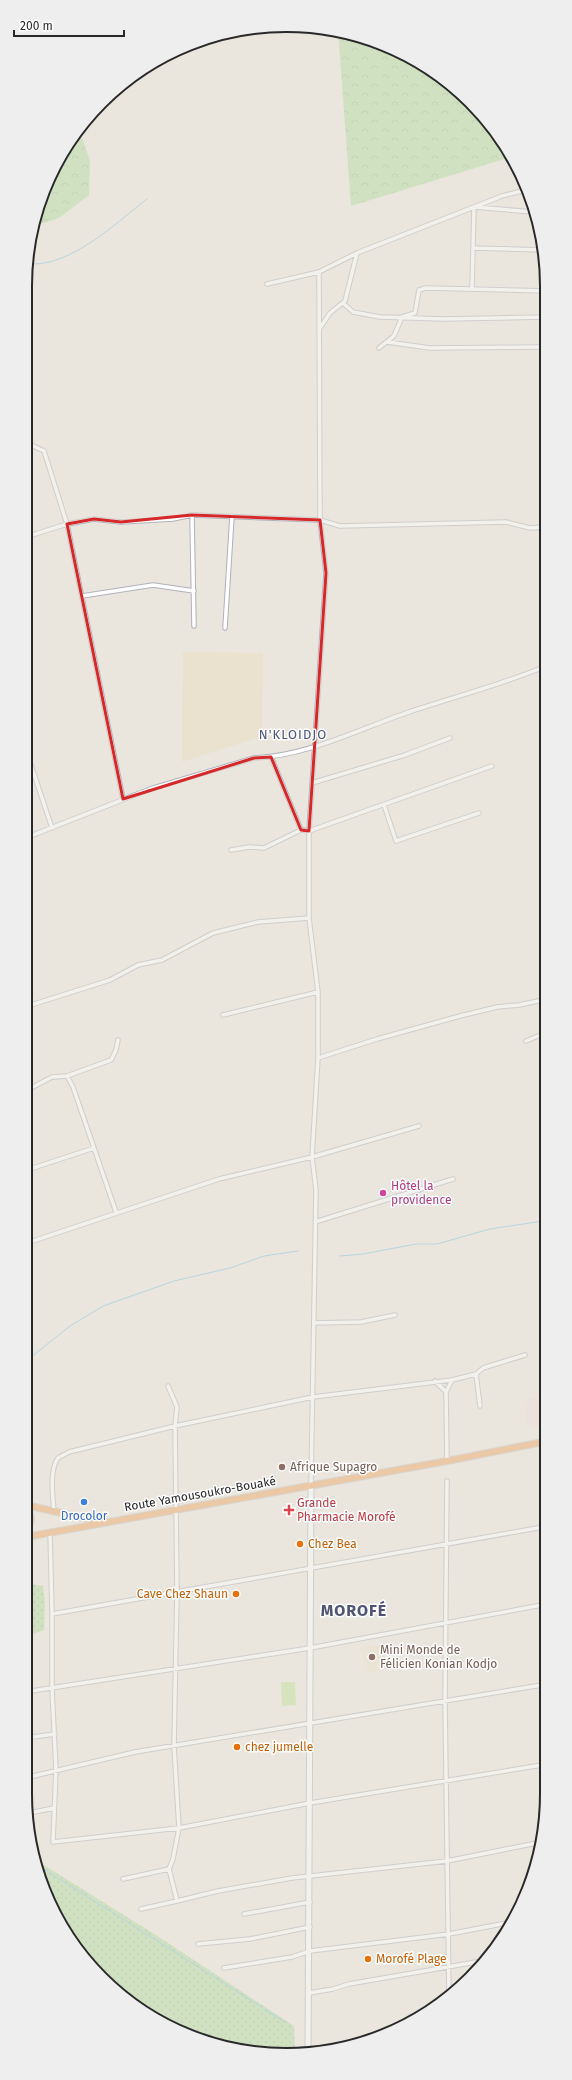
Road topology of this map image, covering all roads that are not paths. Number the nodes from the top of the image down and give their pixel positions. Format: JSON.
{"nodes":[{"id":1,"x":522,"y":191,"type":"edge"},
{"id":2,"x":474,"y":207,"type":"junction"},
{"id":3,"x":529,"y":212,"type":"edge"},
{"id":4,"x":473,"y":248,"type":"junction"},
{"id":5,"x":537,"y":250,"type":"edge"},
{"id":6,"x":357,"y":253,"type":"junction"},
{"id":7,"x":319,"y":272,"type":"junction"},
{"id":8,"x":267,"y":284,"type":"dead end"},
{"id":9,"x":472,"y":288,"type":"junction"},
{"id":10,"x":540,"y":291,"type":"edge"},
{"id":11,"x":343,"y":303,"type":"junction"},
{"id":12,"x":402,"y":317,"type":"junction"},
{"id":13,"x":540,"y":317,"type":"edge"},
{"id":14,"x":319,"y":329,"type":"junction"},
{"id":15,"x":387,"y":342,"type":"junction"},
{"id":16,"x":540,"y":347,"type":"edge"},
{"id":17,"x":378,"y":348,"type":"dead end"},
{"id":18,"x":32,"y":445,"type":"edge"},
{"id":19,"x":192,"y":515,"type":"junction"},
{"id":20,"x":232,"y":516,"type":"junction"},
{"id":21,"x":320,"y":520,"type":"junction"},
{"id":22,"x":67,"y":524,"type":"junction"},
{"id":23,"x":540,"y":527,"type":"edge"},
{"id":24,"x":32,"y":535,"type":"edge"},
{"id":25,"x":194,"y":591,"type":"junction"},
{"id":26,"x":82,"y":596,"type":"junction"},
{"id":27,"x":194,"y":626,"type":"dead end"},
{"id":28,"x":225,"y":628,"type":"dead end"},
{"id":29,"x":540,"y":669,"type":"edge"},
{"id":30,"x":450,"y":738,"type":"dead end"},
{"id":31,"x":314,"y":746,"type":"junction"},
{"id":32,"x":271,"y":757,"type":"junction"},
{"id":33,"x":492,"y":766,"type":"dead end"},
{"id":34,"x":32,"y":768,"type":"edge"},
{"id":35,"x":312,"y":783,"type":"junction"},
{"id":36,"x":123,"y":799,"type":"junction"},
{"id":37,"x":384,"y":805,"type":"junction"},
{"id":38,"x":479,"y":813,"type":"dead end"},
{"id":39,"x":52,"y":828,"type":"junction"},
{"id":40,"x":301,"y":830,"type":"junction"},
{"id":41,"x":309,"y":831,"type":"junction"},
{"id":42,"x":32,"y":836,"type":"edge"},
{"id":43,"x":231,"y":850,"type":"dead end"},
{"id":44,"x":309,"y":918,"type":"junction"},
{"id":45,"x":318,"y":992,"type":"junction"},
{"id":46,"x":540,"y":1001,"type":"edge"},
{"id":47,"x":32,"y":1005,"type":"edge"},
{"id":48,"x":222,"y":1015,"type":"dead end"},
{"id":49,"x":540,"y":1035,"type":"edge"},
{"id":50,"x":118,"y":1040,"type":"dead end"},
{"id":51,"x":526,"y":1041,"type":"dead end"},
{"id":52,"x":318,"y":1058,"type":"junction"},
{"id":53,"x":67,"y":1076,"type":"junction"},
{"id":54,"x":32,"y":1088,"type":"edge"},
{"id":55,"x":420,"y":1126,"type":"dead end"},
{"id":56,"x":94,"y":1148,"type":"junction"},
{"id":57,"x":312,"y":1157,"type":"junction"},
{"id":58,"x":32,"y":1168,"type":"edge"},
{"id":59,"x":454,"y":1179,"type":"dead end"},
{"id":60,"x":116,"y":1212,"type":"junction"},
{"id":61,"x":315,"y":1222,"type":"junction"},
{"id":62,"x":32,"y":1241,"type":"edge"},
{"id":63,"x":395,"y":1315,"type":"dead end"},
{"id":64,"x":314,"y":1323,"type":"junction"},
{"id":65,"x":525,"y":1355,"type":"dead end"},
{"id":66,"x":476,"y":1374,"type":"junction"},
{"id":67,"x":452,"y":1380,"type":"junction"},
{"id":68,"x":435,"y":1381,"type":"junction"},
{"id":69,"x":168,"y":1386,"type":"dead end"},
{"id":70,"x":446,"y":1392,"type":"junction"},
{"id":71,"x":313,"y":1397,"type":"junction"},
{"id":72,"x":480,"y":1406,"type":"dead end"},
{"id":73,"x":175,"y":1426,"type":"junction"},
{"id":74,"x":540,"y":1443,"type":"edge"},
{"id":75,"x":446,"y":1461,"type":"junction"},
{"id":76,"x":447,"y":1481,"type":"dead end"},
{"id":77,"x":311,"y":1485,"type":"junction"},
{"id":78,"x":32,"y":1507,"type":"edge"},
{"id":79,"x":175,"y":1510,"type":"junction"},
{"id":80,"x":54,"y":1512,"type":"junction"},
{"id":81,"x":103,"y":1522,"type":"junction"},
{"id":82,"x":540,"y":1528,"type":"edge"},
{"id":83,"x":50,"y":1532,"type":"junction"},
{"id":84,"x":32,"y":1536,"type":"edge"},
{"id":85,"x":447,"y":1544,"type":"junction"},
{"id":86,"x":311,"y":1569,"type":"junction"},
{"id":87,"x":177,"y":1591,"type":"junction"},
{"id":88,"x":540,"y":1605,"type":"edge"},
{"id":89,"x":52,"y":1614,"type":"junction"},
{"id":90,"x":446,"y":1623,"type":"junction"},
{"id":91,"x":310,"y":1648,"type":"junction"},
{"id":92,"x":176,"y":1669,"type":"junction"},
{"id":93,"x":540,"y":1685,"type":"edge"},
{"id":94,"x":52,"y":1689,"type":"junction"},
{"id":95,"x":32,"y":1691,"type":"edge"},
{"id":96,"x":445,"y":1701,"type":"junction"},
{"id":97,"x":310,"y":1723,"type":"junction"},
{"id":98,"x":55,"y":1734,"type":"junction"},
{"id":99,"x":32,"y":1737,"type":"edge"},
{"id":100,"x":174,"y":1746,"type":"junction"},
{"id":101,"x":540,"y":1765,"type":"edge"},
{"id":102,"x":56,"y":1770,"type":"junction"},
{"id":103,"x":32,"y":1776,"type":"edge"},
{"id":104,"x":446,"y":1780,"type":"junction"},
{"id":105,"x":310,"y":1803,"type":"junction"},
{"id":106,"x":54,"y":1808,"type":"junction"},
{"id":107,"x":33,"y":1812,"type":"edge"},
{"id":108,"x":179,"y":1828,"type":"junction"},
{"id":109,"x":535,"y":1843,"type":"edge"},
{"id":110,"x":447,"y":1861,"type":"junction"},
{"id":111,"x":169,"y":1869,"type":"junction"},
{"id":112,"x":310,"y":1875,"type":"junction"},
{"id":113,"x":123,"y":1879,"type":"dead end"},
{"id":114,"x":177,"y":1901,"type":"junction"},
{"id":115,"x":310,"y":1902,"type":"junction"},
{"id":116,"x":140,"y":1909,"type":"dead end"},
{"id":117,"x":244,"y":1914,"type":"dead end"},
{"id":118,"x":504,"y":1923,"type":"edge"},
{"id":119,"x":310,"y":1927,"type":"junction"},
{"id":120,"x":448,"y":1934,"type":"junction"},
{"id":121,"x":198,"y":1944,"type":"dead end"},
{"id":122,"x":310,"y":1951,"type":"junction"},
{"id":123,"x":476,"y":1962,"type":"edge"},
{"id":124,"x":224,"y":1968,"type":"dead end"},
{"id":125,"x":449,"y":1968,"type":"junction"},
{"id":126,"x":450,"y":1988,"type":"edge"},
{"id":127,"x":309,"y":1993,"type":"junction"},
{"id":128,"x":308,"y":2047,"type":"edge"}],
"edges":[{"from":1,"to":2,"type":"street"},
{"from":2,"to":3,"type":"street"},
{"from":2,"to":4,"type":"street"},
{"from":2,"to":6,"type":"street"},
{"from":4,"to":5,"type":"street"},
{"from":4,"to":9,"type":"street"},
{"from":6,"to":7,"type":"street"},
{"from":6,"to":11,"type":"street"},
{"from":7,"to":8,"type":"street"},
{"from":7,"to":14,"type":"street"},
{"from":9,"to":10,"type":"street"},
{"from":9,"to":12,"type":"street"},
{"from":11,"to":12,"type":"street"},
{"from":11,"to":14,"type":"street"},
{"from":12,"to":13,"type":"street"},
{"from":12,"to":15,"type":"street"},
{"from":14,"to":21,"type":"street"},
{"from":15,"to":16,"type":"street"},
{"from":15,"to":17,"type":"street"},
{"from":18,"to":22,"type":"street"},
{"from":19,"to":20,"type":"street"},
{"from":19,"to":22,"type":"street"},
{"from":19,"to":25,"type":"street"},
{"from":20,"to":21,"type":"street"},
{"from":20,"to":28,"type":"street"},
{"from":21,"to":23,"type":"street"},
{"from":21,"to":31,"type":"street"},
{"from":22,"to":24,"type":"street"},
{"from":22,"to":26,"type":"street"},
{"from":25,"to":26,"type":"street"},
{"from":25,"to":27,"type":"street"},
{"from":26,"to":36,"type":"street"},
{"from":29,"to":31,"type":"street"},
{"from":30,"to":35,"type":"street"},
{"from":31,"to":32,"type":"street"},
{"from":31,"to":35,"type":"street"},
{"from":32,"to":36,"type":"street"},
{"from":32,"to":40,"type":"street"},
{"from":33,"to":37,"type":"street"},
{"from":34,"to":39,"type":"street"},
{"from":35,"to":41,"type":"street"},
{"from":36,"to":39,"type":"street"},
{"from":37,"to":38,"type":"street"},
{"from":37,"to":41,"type":"street"},
{"from":39,"to":42,"type":"street"},
{"from":40,"to":41,"type":"street"},
{"from":40,"to":43,"type":"street"},
{"from":41,"to":44,"type":"street"},
{"from":44,"to":45,"type":"street"},
{"from":44,"to":47,"type":"street"},
{"from":45,"to":48,"type":"street"},
{"from":45,"to":52,"type":"street"},
{"from":46,"to":52,"type":"street"},
{"from":49,"to":51,"type":"street"},
{"from":50,"to":53,"type":"street"},
{"from":52,"to":57,"type":"street"},
{"from":53,"to":54,"type":"street"},
{"from":53,"to":56,"type":"street"},
{"from":55,"to":57,"type":"street"},
{"from":56,"to":58,"type":"street"},
{"from":56,"to":60,"type":"street"},
{"from":57,"to":60,"type":"street"},
{"from":57,"to":61,"type":"street"},
{"from":59,"to":61,"type":"street"},
{"from":60,"to":62,"type":"street"},
{"from":61,"to":64,"type":"street"},
{"from":63,"to":64,"type":"street"},
{"from":64,"to":71,"type":"street"},
{"from":65,"to":66,"type":"street"},
{"from":66,"to":67,"type":"street"},
{"from":66,"to":72,"type":"street"},
{"from":67,"to":68,"type":"street"},
{"from":67,"to":70,"type":"street"},
{"from":68,"to":70,"type":"street"},
{"from":68,"to":71,"type":"street"},
{"from":69,"to":73,"type":"street"},
{"from":70,"to":75,"type":"street"},
{"from":71,"to":73,"type":"street"},
{"from":71,"to":77,"type":"street"},
{"from":73,"to":79,"type":"street"},
{"from":73,"to":80,"type":"street"},
{"from":74,"to":75,"type":"highway","name":"Route Yamousoukro-Bouaké"},
{"from":75,"to":77,"type":"highway","name":"Route Yamousoukro-Bouaké"},
{"from":76,"to":85,"type":"street"},
{"from":77,"to":79,"type":"highway","name":"Route Yamousoukro-Bouaké"},
{"from":77,"to":86,"type":"street"},
{"from":78,"to":80,"type":"highway"},
{"from":79,"to":81,"type":"highway","name":"Route Yamousoukro-Bouaké"},
{"from":79,"to":87,"type":"street"},
{"from":80,"to":81,"type":"highway"},
{"from":81,"to":83,"type":"highway","name":"Route Yamousoukro-Bouaké"},
{"from":82,"to":85,"type":"street"},
{"from":83,"to":84,"type":"highway","name":"Route Yamousoukro-Bouaké"},
{"from":83,"to":89,"type":"street"},
{"from":85,"to":86,"type":"street"},
{"from":85,"to":90,"type":"street"},
{"from":86,"to":87,"type":"street"},
{"from":86,"to":91,"type":"street"},
{"from":87,"to":89,"type":"street"},
{"from":87,"to":92,"type":"street"},
{"from":88,"to":90,"type":"street"},
{"from":89,"to":94,"type":"street"},
{"from":90,"to":91,"type":"street"},
{"from":90,"to":96,"type":"street"},
{"from":91,"to":92,"type":"street"},
{"from":91,"to":97,"type":"street"},
{"from":92,"to":94,"type":"street"},
{"from":92,"to":100,"type":"street"},
{"from":93,"to":96,"type":"street"},
{"from":94,"to":95,"type":"street"},
{"from":94,"to":98,"type":"street"},
{"from":96,"to":97,"type":"street"},
{"from":96,"to":104,"type":"street"},
{"from":97,"to":100,"type":"street"},
{"from":97,"to":105,"type":"street"},
{"from":98,"to":99,"type":"street"},
{"from":98,"to":102,"type":"street"},
{"from":100,"to":102,"type":"street"},
{"from":100,"to":108,"type":"street"},
{"from":101,"to":104,"type":"street"},
{"from":102,"to":103,"type":"street"},
{"from":102,"to":106,"type":"street"},
{"from":104,"to":105,"type":"street"},
{"from":104,"to":110,"type":"street"},
{"from":105,"to":108,"type":"street"},
{"from":105,"to":112,"type":"street"},
{"from":106,"to":107,"type":"street"},
{"from":106,"to":108,"type":"street"},
{"from":108,"to":111,"type":"street"},
{"from":109,"to":110,"type":"street"},
{"from":110,"to":112,"type":"street"},
{"from":110,"to":120,"type":"street"},
{"from":111,"to":113,"type":"street"},
{"from":111,"to":114,"type":"street"},
{"from":112,"to":114,"type":"street"},
{"from":112,"to":115,"type":"street"},
{"from":114,"to":116,"type":"street"},
{"from":115,"to":117,"type":"street"},
{"from":115,"to":119,"type":"street"},
{"from":118,"to":120,"type":"street"},
{"from":119,"to":121,"type":"street"},
{"from":119,"to":122,"type":"street"},
{"from":120,"to":122,"type":"street"},
{"from":120,"to":125,"type":"street"},
{"from":122,"to":124,"type":"street"},
{"from":122,"to":127,"type":"street"},
{"from":123,"to":125,"type":"street"},
{"from":125,"to":126,"type":"street"},
{"from":125,"to":127,"type":"street"},
{"from":127,"to":128,"type":"street"}]}
